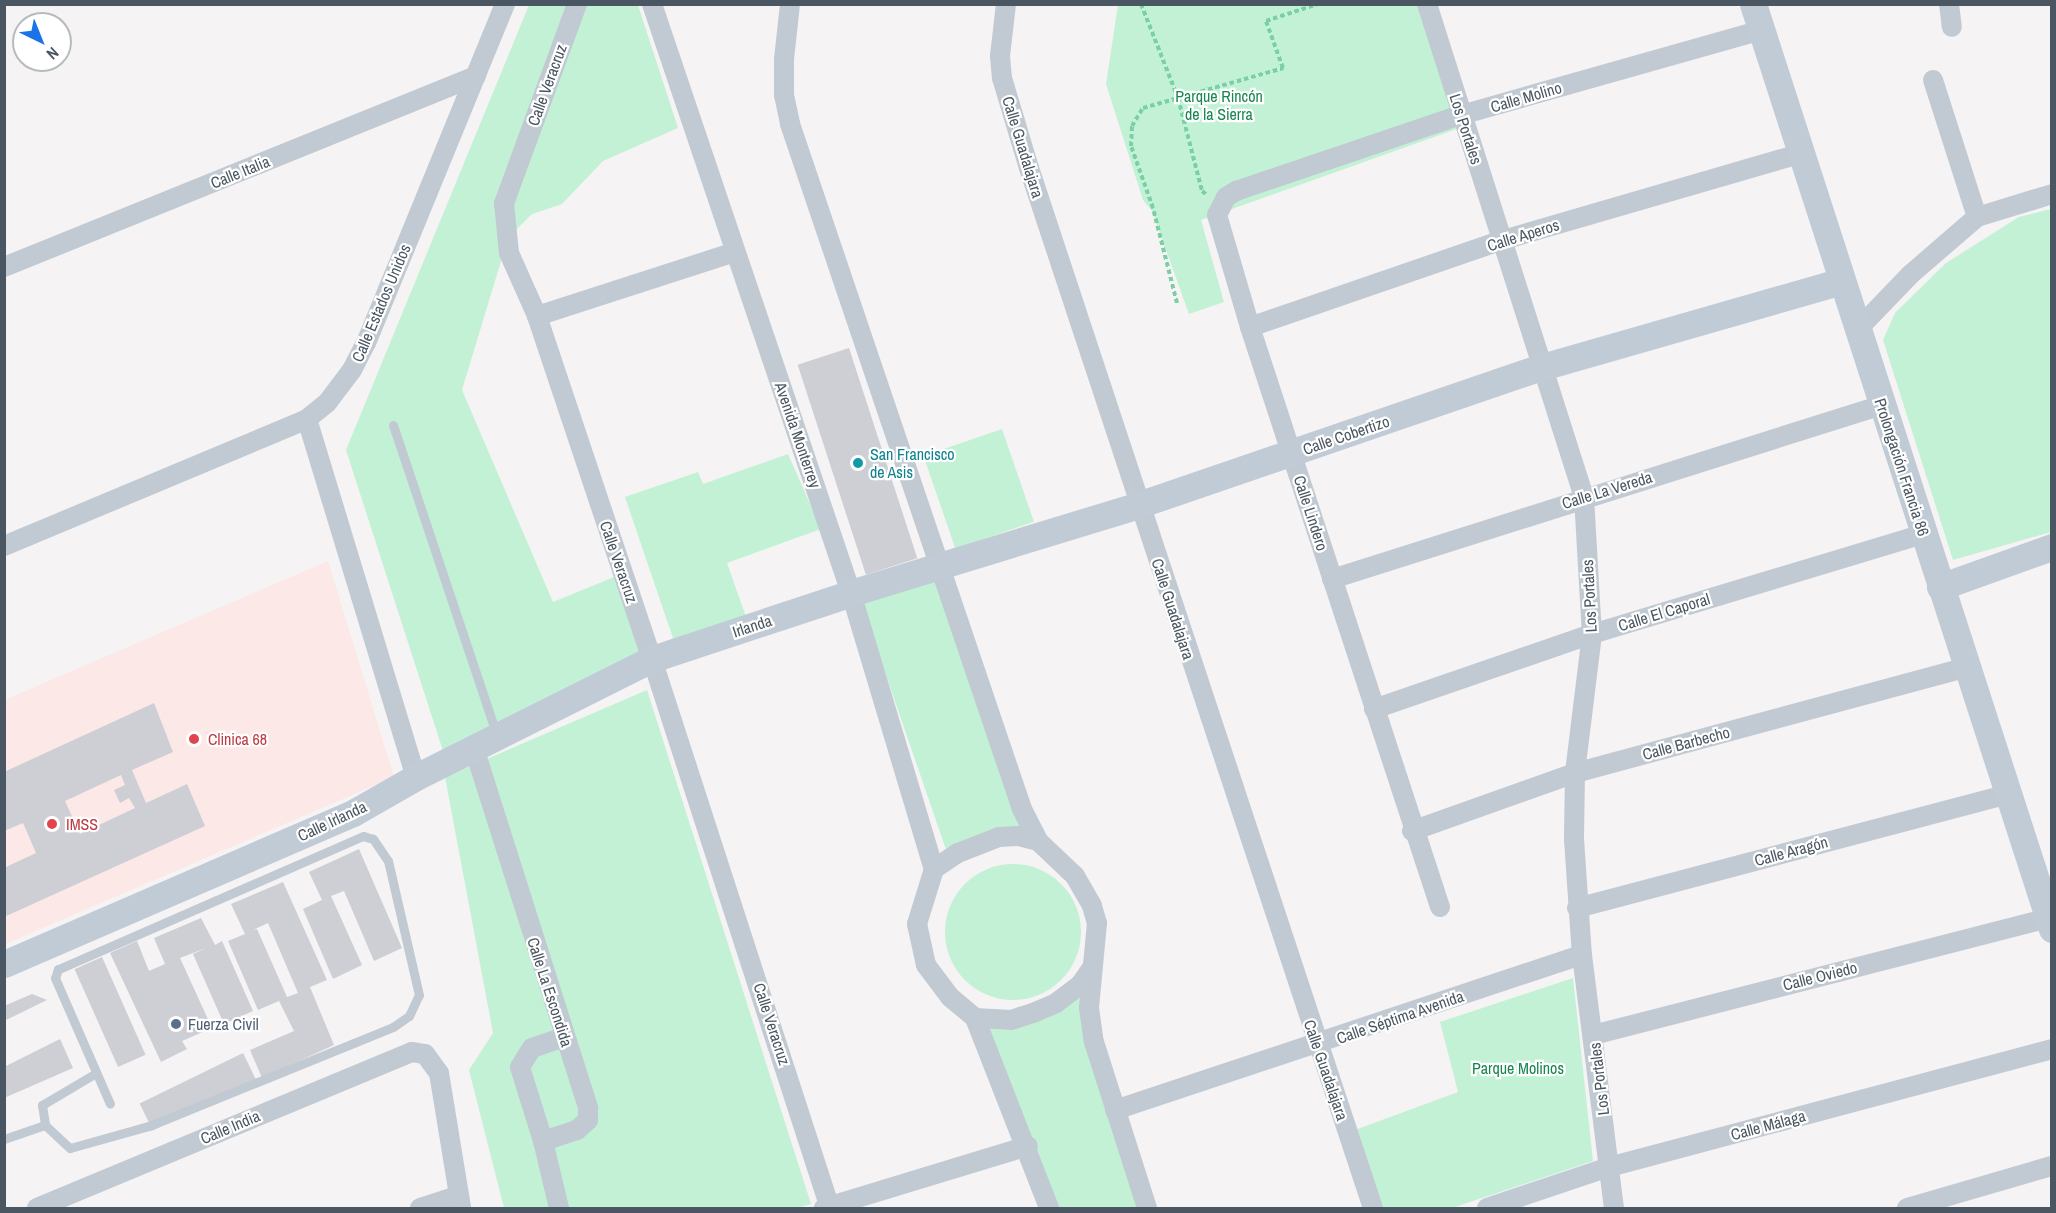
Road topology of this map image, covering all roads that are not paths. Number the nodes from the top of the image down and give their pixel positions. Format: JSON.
{"nodes":[{"id":1,"x":505,"y":4,"type":"edge"},
{"id":2,"x":577,"y":4,"type":"edge"},
{"id":3,"x":652,"y":4,"type":"edge"},
{"id":4,"x":790,"y":4,"type":"edge"},
{"id":5,"x":1006,"y":4,"type":"edge"},
{"id":6,"x":1427,"y":4,"type":"edge"},
{"id":7,"x":1753,"y":4,"type":"edge"},
{"id":8,"x":1949,"y":4,"type":"edge"},
{"id":9,"x":1952,"y":27,"type":"dead end"},
{"id":10,"x":1762,"y":30,"type":"junction"},
{"id":11,"x":476,"y":76,"type":"junction"},
{"id":12,"x":1933,"y":80,"type":"dead end"},
{"id":13,"x":1461,"y":115,"type":"junction"},
{"id":14,"x":1799,"y":154,"type":"junction"},
{"id":15,"x":2052,"y":194,"type":"edge"},
{"id":16,"x":1224,"y":202,"type":"joint"},
{"id":17,"x":1977,"y":218,"type":"junction"},
{"id":18,"x":1503,"y":240,"type":"junction"},
{"id":19,"x":735,"y":252,"type":"junction"},
{"id":20,"x":4,"y":267,"type":"edge"},
{"id":21,"x":1841,"y":281,"type":"junction"},
{"id":22,"x":537,"y":316,"type":"junction"},
{"id":23,"x":1250,"y":327,"type":"junction"},
{"id":24,"x":1858,"y":329,"type":"junction"},
{"id":25,"x":1542,"y":367,"type":"junction"},
{"id":26,"x":1882,"y":405,"type":"junction"},
{"id":27,"x":307,"y":420,"type":"junction"},
{"id":28,"x":393,"y":425,"type":"dead end"},
{"id":29,"x":1292,"y":454,"type":"junction"},
{"id":30,"x":1584,"y":497,"type":"junction"},
{"id":31,"x":1138,"y":506,"type":"junction"},
{"id":32,"x":1923,"y":534,"type":"junction"},
{"id":33,"x":4,"y":546,"type":"edge"},
{"id":34,"x":2052,"y":547,"type":"edge"},
{"id":35,"x":938,"y":566,"type":"junction"},
{"id":36,"x":1332,"y":579,"type":"junction"},
{"id":37,"x":1940,"y":586,"type":"junction"},
{"id":38,"x":851,"y":593,"type":"junction"},
{"id":39,"x":1592,"y":634,"type":"junction"},
{"id":40,"x":652,"y":659,"type":"junction"},
{"id":41,"x":1964,"y":668,"type":"junction"},
{"id":42,"x":1374,"y":709,"type":"junction"},
{"id":43,"x":486,"y":742,"type":"junction"},
{"id":44,"x":1575,"y":772,"type":"junction"},
{"id":45,"x":417,"y":777,"type":"junction"},
{"id":46,"x":2005,"y":795,"type":"junction"},
{"id":47,"x":1412,"y":831,"type":"junction"},
{"id":48,"x":1038,"y":841,"type":"junction"},
{"id":49,"x":934,"y":869,"type":"junction"},
{"id":50,"x":1440,"y":908,"type":"dead end"},
{"id":51,"x":1578,"y":908,"type":"junction"},
{"id":52,"x":2050,"y":924,"type":"edge"},
{"id":53,"x":1582,"y":955,"type":"junction"},
{"id":54,"x":4,"y":964,"type":"edge"},
{"id":55,"x":1092,"y":968,"type":"junction"},
{"id":56,"x":975,"y":1018,"type":"junction"},
{"id":57,"x":1593,"y":1035,"type":"junction"},
{"id":58,"x":564,"y":1037,"type":"junction"},
{"id":59,"x":1318,"y":1045,"type":"junction"},
{"id":60,"x":2052,"y":1049,"type":"edge"},
{"id":61,"x":96,"y":1073,"type":"junction"},
{"id":62,"x":110,"y":1104,"type":"dead end"},
{"id":63,"x":1115,"y":1110,"type":"junction"},
{"id":64,"x":45,"y":1125,"type":"junction"},
{"id":65,"x":4,"y":1139,"type":"edge"},
{"id":66,"x":543,"y":1141,"type":"junction"},
{"id":67,"x":1028,"y":1146,"type":"junction"},
{"id":68,"x":2052,"y":1166,"type":"edge"},
{"id":69,"x":1609,"y":1167,"type":"junction"},
{"id":70,"x":460,"y":1202,"type":"edge"},
{"id":71,"x":828,"y":1208,"type":"edge"},
{"id":72,"x":37,"y":1209,"type":"edge"},
{"id":73,"x":420,"y":1209,"type":"edge"},
{"id":74,"x":559,"y":1209,"type":"edge"},
{"id":75,"x":1049,"y":1209,"type":"edge"},
{"id":76,"x":1148,"y":1209,"type":"edge"},
{"id":77,"x":1373,"y":1209,"type":"edge"},
{"id":78,"x":1486,"y":1209,"type":"edge"},
{"id":79,"x":1614,"y":1209,"type":"edge"},
{"id":80,"x":1907,"y":1209,"type":"edge"}],
"edges":[{"from":1,"to":11,"type":"street","name":"Calle Estados Unidos"},
{"from":2,"to":22,"type":"street","name":"Calle Veracruz"},
{"from":3,"to":19,"type":"street","name":"Avenida Monterrey"},
{"from":4,"to":35,"type":"street"},
{"from":5,"to":31,"type":"street","name":"Calle Guadalajara"},
{"from":6,"to":13,"type":"street","name":"Los Portales"},
{"from":7,"to":10,"type":"street","name":"Prolongación Francia 86"},
{"from":8,"to":9,"type":"street"},
{"from":10,"to":13,"type":"street","name":"Calle Molino"},
{"from":10,"to":14,"type":"street","name":"Prolongación Francia 86"},
{"from":11,"to":20,"type":"street","name":"Calle Italia"},
{"from":11,"to":27,"type":"street","name":"Calle Estados Unidos"},
{"from":12,"to":17,"type":"street"},
{"from":13,"to":16,"type":"street","name":"Calle Molino"},
{"from":13,"to":18,"type":"street","name":"Los Portales"},
{"from":14,"to":18,"type":"street","name":"Calle Aperos"},
{"from":14,"to":21,"type":"street","name":"Prolongación Francia 86"},
{"from":15,"to":17,"type":"street"},
{"from":16,"to":23,"type":"street","name":"Calle Lindero"},
{"from":17,"to":24,"type":"street"},
{"from":18,"to":23,"type":"street","name":"Calle Aperos"},
{"from":18,"to":25,"type":"street","name":"Los Portales"},
{"from":19,"to":22,"type":"street"},
{"from":19,"to":38,"type":"street","name":"Avenida Monterrey"},
{"from":21,"to":24,"type":"street","name":"Prolongación Francia 86"},
{"from":21,"to":25,"type":"street","name":"Calle Cobertizo"},
{"from":22,"to":40,"type":"street","name":"Calle Veracruz"},
{"from":23,"to":29,"type":"street","name":"Calle Lindero"},
{"from":24,"to":26,"type":"street","name":"Prolongación Francia 86"},
{"from":25,"to":29,"type":"street","name":"Calle Cobertizo"},
{"from":25,"to":30,"type":"street","name":"Los Portales"},
{"from":26,"to":30,"type":"street","name":"Calle La Vereda"},
{"from":26,"to":32,"type":"street","name":"Prolongación Francia 86"},
{"from":27,"to":33,"type":"street","name":"Calle Estados Unidos"},
{"from":27,"to":45,"type":"street"},
{"from":28,"to":43,"type":"lane"},
{"from":29,"to":31,"type":"street","name":"Calle Cobertizo"},
{"from":29,"to":36,"type":"street","name":"Calle Lindero"},
{"from":30,"to":36,"type":"street","name":"Calle La Vereda"},
{"from":30,"to":39,"type":"street","name":"Los Portales"},
{"from":31,"to":35,"type":"street","name":"Calle Cobertizo"},
{"from":31,"to":59,"type":"street","name":"Calle Guadalajara"},
{"from":32,"to":37,"type":"street","name":"Prolongación Francia 86"},
{"from":32,"to":39,"type":"street","name":"Calle El Caporal"},
{"from":34,"to":37,"type":"street"},
{"from":35,"to":38,"type":"street","name":"Calle Cobertizo"},
{"from":35,"to":48,"type":"street"},
{"from":36,"to":42,"type":"street","name":"Calle Lindero"},
{"from":37,"to":41,"type":"street","name":"Prolongación Francia 86"},
{"from":38,"to":40,"type":"street","name":"Irlanda"},
{"from":38,"to":49,"type":"street","name":"Avenida Monterrey"},
{"from":39,"to":42,"type":"street","name":"Calle El Caporal"},
{"from":39,"to":44,"type":"street","name":"Los Portales"},
{"from":40,"to":43,"type":"street","name":"Calle Irlanda"},
{"from":40,"to":71,"type":"street","name":"Calle Veracruz"},
{"from":41,"to":44,"type":"street","name":"Calle Barbecho"},
{"from":41,"to":46,"type":"street","name":"Prolongación Francia 86"},
{"from":42,"to":47,"type":"street","name":"Calle Lindero"},
{"from":43,"to":45,"type":"street","name":"Calle Irlanda"},
{"from":43,"to":58,"type":"street","name":"Calle La Escondida"},
{"from":44,"to":47,"type":"street","name":"Calle Barbecho"},
{"from":44,"to":51,"type":"street","name":"Los Portales"},
{"from":45,"to":54,"type":"street","name":"Calle Irlanda"},
{"from":46,"to":51,"type":"street","name":"Calle Aragón"},
{"from":46,"to":52,"type":"street","name":"Prolongación Francia 86"},
{"from":47,"to":50,"type":"street","name":"Calle Lindero"},
{"from":48,"to":49,"type":"street"},
{"from":48,"to":55,"type":"street"},
{"from":49,"to":56,"type":"street"},
{"from":51,"to":53,"type":"street","name":"Los Portales"},
{"from":52,"to":57,"type":"street","name":"Calle Oviedo"},
{"from":53,"to":57,"type":"street","name":"Los Portales"},
{"from":53,"to":59,"type":"street","name":"Calle Séptima Avenida"},
{"from":55,"to":56,"type":"street"},
{"from":55,"to":63,"type":"street"},
{"from":56,"to":67,"type":"street"},
{"from":57,"to":69,"type":"street","name":"Los Portales"},
{"from":58,"to":66,"type":"street"},
{"from":58,"to":66,"type":"street","name":"Calle La Escondida"},
{"from":59,"to":63,"type":"street","name":"Calle Séptima Avenida"},
{"from":59,"to":77,"type":"street","name":"Calle Guadalajara"},
{"from":60,"to":69,"type":"street","name":"Calle Málaga"},
{"from":61,"to":62,"type":"lane"},
{"from":61,"to":64,"type":"lane"},
{"from":61,"to":64,"type":"lane"},
{"from":63,"to":76,"type":"street"},
{"from":64,"to":65,"type":"lane"},
{"from":66,"to":74,"type":"street"},
{"from":67,"to":71,"type":"street"},
{"from":67,"to":75,"type":"street"},
{"from":68,"to":80,"type":"street"},
{"from":69,"to":78,"type":"street","name":"Calle Málaga"},
{"from":69,"to":79,"type":"street","name":"Los Portales"},
{"from":70,"to":72,"type":"street","name":"Calle India"},
{"from":70,"to":73,"type":"street"}]}
